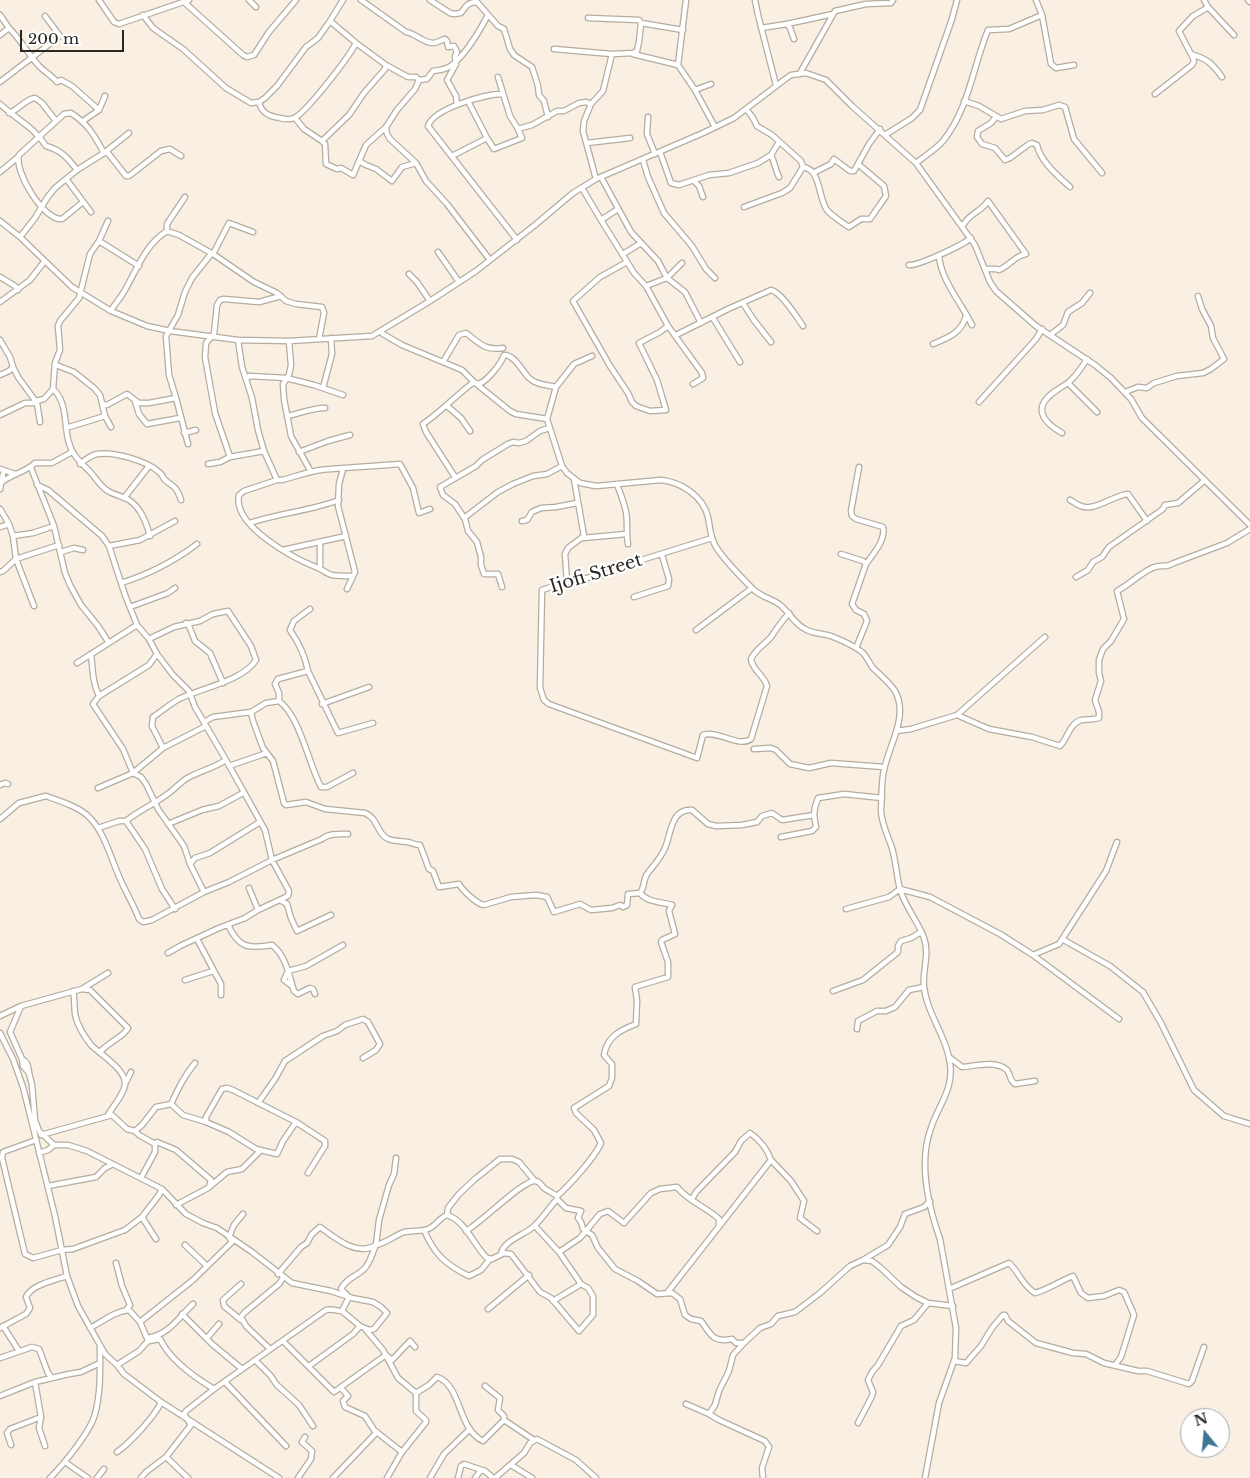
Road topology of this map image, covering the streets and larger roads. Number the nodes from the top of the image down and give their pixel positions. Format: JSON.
{"nodes":[{"id":1,"x":99,"y":0,"type":"edge"},
{"id":2,"x":249,"y":0,"type":"edge"},
{"id":3,"x":296,"y":0,"type":"edge"},
{"id":4,"x":343,"y":0,"type":"edge"},
{"id":5,"x":360,"y":0,"type":"edge"},
{"id":6,"x":430,"y":0,"type":"edge"},
{"id":7,"x":686,"y":0,"type":"edge"},
{"id":8,"x":755,"y":0,"type":"edge"},
{"id":9,"x":894,"y":0,"type":"edge"},
{"id":10,"x":956,"y":0,"type":"edge"},
{"id":11,"x":1036,"y":0,"type":"edge"},
{"id":12,"x":1204,"y":0,"type":"edge"},
{"id":13,"x":186,"y":1,"type":"edge"},
{"id":14,"x":256,"y":7,"type":"dead end"},
{"id":15,"x":1208,"y":7,"type":"junction"},
{"id":16,"x":833,"y":14,"type":"junction"},
{"id":17,"x":0,"y":15,"type":"edge"},
{"id":18,"x":143,"y":15,"type":"junction"},
{"id":19,"x":488,"y":15,"type":"junction"},
{"id":20,"x":1042,"y":15,"type":"junction"},
{"id":21,"x":45,"y":16,"type":"dead end"},
{"id":22,"x":588,"y":18,"type":"dead end"},
{"id":23,"x":330,"y":22,"type":"junction"},
{"id":24,"x":641,"y":23,"type":"junction"},
{"id":25,"x":787,"y":24,"type":"junction"},
{"id":26,"x":9,"y":28,"type":"junction"},
{"id":27,"x":761,"y":28,"type":"junction"},
{"id":28,"x":683,"y":30,"type":"junction"},
{"id":29,"x":0,"y":35,"type":"edge"},
{"id":30,"x":1234,"y":35,"type":"dead end"},
{"id":31,"x":794,"y":39,"type":"dead end"},
{"id":32,"x":356,"y":44,"type":"junction"},
{"id":33,"x":554,"y":49,"type":"dead end"},
{"id":34,"x":633,"y":53,"type":"junction"},
{"id":35,"x":612,"y":54,"type":"junction"},
{"id":36,"x":1191,"y":54,"type":"junction"},
{"id":37,"x":32,"y":57,"type":"junction"},
{"id":38,"x":455,"y":61,"type":"junction"},
{"id":39,"x":386,"y":65,"type":"junction"},
{"id":40,"x":678,"y":65,"type":"junction"},
{"id":41,"x":1074,"y":65,"type":"dead end"},
{"id":42,"x":800,"y":73,"type":"junction"},
{"id":43,"x":1222,"y":76,"type":"dead end"},
{"id":44,"x":498,"y":77,"type":"dead end"},
{"id":45,"x":419,"y":80,"type":"junction"},
{"id":46,"x":0,"y":82,"type":"edge"},
{"id":47,"x":711,"y":84,"type":"dead end"},
{"id":48,"x":776,"y":85,"type":"junction"},
{"id":49,"x":695,"y":90,"type":"junction"},
{"id":50,"x":502,"y":94,"type":"junction"},
{"id":51,"x":1155,"y":94,"type":"dead end"},
{"id":52,"x":105,"y":96,"type":"dead end"},
{"id":53,"x":468,"y":101,"type":"junction"},
{"id":54,"x":964,"y":101,"type":"junction"},
{"id":55,"x":259,"y":102,"type":"junction"},
{"id":56,"x":0,"y":104,"type":"edge"},
{"id":57,"x":591,"y":104,"type":"junction"},
{"id":58,"x":457,"y":105,"type":"junction"},
{"id":59,"x":100,"y":110,"type":"junction"},
{"id":60,"x":746,"y":110,"type":"junction"},
{"id":61,"x":9,"y":113,"type":"junction"},
{"id":62,"x":548,"y":117,"type":"junction"},
{"id":63,"x":648,"y":117,"type":"dead end"},
{"id":64,"x":996,"y":117,"type":"junction"},
{"id":65,"x":295,"y":118,"type":"junction"},
{"id":66,"x":56,"y":121,"type":"junction"},
{"id":67,"x":83,"y":121,"type":"junction"},
{"id":68,"x":715,"y":126,"type":"junction"},
{"id":69,"x":386,"y":127,"type":"junction"},
{"id":70,"x":518,"y":128,"type":"junction"},
{"id":71,"x":880,"y":129,"type":"junction"},
{"id":72,"x":129,"y":133,"type":"dead end"},
{"id":73,"x":885,"y":135,"type":"junction"},
{"id":74,"x":40,"y":136,"type":"junction"},
{"id":75,"x":487,"y":138,"type":"junction"},
{"id":76,"x":630,"y":138,"type":"dead end"},
{"id":77,"x":322,"y":141,"type":"junction"},
{"id":78,"x":779,"y":142,"type":"junction"},
{"id":79,"x":587,"y":143,"type":"junction"},
{"id":80,"x":660,"y":152,"type":"junction"},
{"id":81,"x":104,"y":153,"type":"junction"},
{"id":82,"x":655,"y":154,"type":"junction"},
{"id":83,"x":771,"y":155,"type":"junction"},
{"id":84,"x":181,"y":156,"type":"dead end"},
{"id":85,"x":452,"y":156,"type":"junction"},
{"id":86,"x":18,"y":157,"type":"junction"},
{"id":87,"x":643,"y":160,"type":"junction"},
{"id":88,"x":359,"y":161,"type":"junction"},
{"id":89,"x":416,"y":163,"type":"junction"},
{"id":90,"x":916,"y":163,"type":"junction"},
{"id":91,"x":858,"y":164,"type":"junction"},
{"id":92,"x":803,"y":167,"type":"junction"},
{"id":93,"x":77,"y":170,"type":"junction"},
{"id":94,"x":0,"y":172,"type":"edge"},
{"id":95,"x":1102,"y":173,"type":"dead end"},
{"id":96,"x":814,"y":174,"type":"junction"},
{"id":97,"x":779,"y":177,"type":"dead end"},
{"id":98,"x":598,"y":178,"type":"junction"},
{"id":99,"x":66,"y":180,"type":"junction"},
{"id":100,"x":694,"y":181,"type":"junction"},
{"id":101,"x":1070,"y":187,"type":"dead end"},
{"id":102,"x":582,"y":188,"type":"junction"},
{"id":103,"x":703,"y":197,"type":"dead end"},
{"id":104,"x":185,"y":198,"type":"dead end"},
{"id":105,"x":83,"y":202,"type":"junction"},
{"id":106,"x":744,"y":206,"type":"dead end"},
{"id":107,"x":42,"y":208,"type":"junction"},
{"id":108,"x":618,"y":209,"type":"junction"},
{"id":109,"x":90,"y":212,"type":"dead end"},
{"id":110,"x":601,"y":220,"type":"junction"},
{"id":111,"x":0,"y":221,"type":"edge"},
{"id":112,"x":108,"y":221,"type":"dead end"},
{"id":113,"x":961,"y":225,"type":"junction"},
{"id":114,"x":166,"y":231,"type":"junction"},
{"id":115,"x":253,"y":232,"type":"dead end"},
{"id":116,"x":20,"y":237,"type":"junction"},
{"id":117,"x":971,"y":238,"type":"junction"},
{"id":118,"x":517,"y":240,"type":"junction"},
{"id":119,"x":99,"y":241,"type":"junction"},
{"id":120,"x":641,"y":243,"type":"junction"},
{"id":121,"x":438,"y":252,"type":"dead end"},
{"id":122,"x":212,"y":254,"type":"junction"},
{"id":123,"x":623,"y":254,"type":"junction"},
{"id":124,"x":939,"y":255,"type":"junction"},
{"id":125,"x":490,"y":260,"type":"junction"},
{"id":126,"x":44,"y":262,"type":"junction"},
{"id":127,"x":627,"y":262,"type":"junction"},
{"id":128,"x":682,"y":263,"type":"dead end"},
{"id":129,"x":909,"y":265,"type":"dead end"},
{"id":130,"x":138,"y":266,"type":"junction"},
{"id":131,"x":986,"y":269,"type":"junction"},
{"id":132,"x":409,"y":274,"type":"dead end"},
{"id":133,"x":0,"y":277,"type":"edge"},
{"id":134,"x":667,"y":278,"type":"junction"},
{"id":135,"x":715,"y":278,"type":"dead end"},
{"id":136,"x":459,"y":282,"type":"junction"},
{"id":137,"x":646,"y":286,"type":"junction"},
{"id":138,"x":18,"y":290,"type":"junction"},
{"id":139,"x":79,"y":292,"type":"junction"},
{"id":140,"x":1090,"y":293,"type":"dead end"},
{"id":141,"x":281,"y":296,"type":"junction"},
{"id":142,"x":1198,"y":296,"type":"dead end"},
{"id":143,"x":0,"y":302,"type":"edge"},
{"id":144,"x":430,"y":302,"type":"junction"},
{"id":145,"x":743,"y":303,"type":"junction"},
{"id":146,"x":111,"y":311,"type":"junction"},
{"id":147,"x":966,"y":315,"type":"junction"},
{"id":148,"x":713,"y":318,"type":"junction"},
{"id":149,"x":701,"y":323,"type":"junction"},
{"id":150,"x":972,"y":325,"type":"dead end"},
{"id":151,"x":668,"y":326,"type":"junction"},
{"id":152,"x":804,"y":326,"type":"dead end"},
{"id":153,"x":1042,"y":329,"type":"junction"},
{"id":154,"x":170,"y":331,"type":"junction"},
{"id":155,"x":381,"y":332,"type":"junction"},
{"id":156,"x":676,"y":335,"type":"junction"},
{"id":157,"x":1050,"y":335,"type":"junction"},
{"id":158,"x":212,"y":338,"type":"junction"},
{"id":159,"x":331,"y":338,"type":"junction"},
{"id":160,"x":319,"y":339,"type":"junction"},
{"id":161,"x":0,"y":340,"type":"edge"},
{"id":162,"x":238,"y":340,"type":"junction"},
{"id":163,"x":288,"y":341,"type":"junction"},
{"id":164,"x":771,"y":342,"type":"dead end"},
{"id":165,"x":933,"y":344,"type":"dead end"},
{"id":166,"x":503,"y":348,"type":"dead end"},
{"id":167,"x":592,"y":356,"type":"dead end"},
{"id":168,"x":1087,"y":359,"type":"junction"},
{"id":169,"x":442,"y":362,"type":"junction"},
{"id":170,"x":740,"y":362,"type":"dead end"},
{"id":171,"x":56,"y":365,"type":"junction"},
{"id":172,"x":13,"y":367,"type":"junction"},
{"id":173,"x":0,"y":375,"type":"edge"},
{"id":174,"x":286,"y":378,"type":"junction"},
{"id":175,"x":246,"y":379,"type":"junction"},
{"id":176,"x":474,"y":382,"type":"junction"},
{"id":177,"x":1068,"y":383,"type":"junction"},
{"id":178,"x":693,"y":384,"type":"dead end"},
{"id":179,"x":556,"y":386,"type":"junction"},
{"id":180,"x":323,"y":388,"type":"junction"},
{"id":181,"x":53,"y":389,"type":"junction"},
{"id":182,"x":1125,"y":392,"type":"junction"},
{"id":183,"x":343,"y":395,"type":"dead end"},
{"id":184,"x":176,"y":398,"type":"junction"},
{"id":185,"x":134,"y":401,"type":"junction"},
{"id":186,"x":979,"y":402,"type":"dead end"},
{"id":187,"x":37,"y":403,"type":"junction"},
{"id":188,"x":103,"y":404,"type":"junction"},
{"id":189,"x":446,"y":406,"type":"junction"},
{"id":190,"x":325,"y":408,"type":"dead end"},
{"id":191,"x":1097,"y":412,"type":"dead end"},
{"id":192,"x":0,"y":415,"type":"edge"},
{"id":193,"x":105,"y":416,"type":"junction"},
{"id":194,"x":287,"y":416,"type":"junction"},
{"id":195,"x":180,"y":418,"type":"junction"},
{"id":196,"x":547,"y":420,"type":"junction"},
{"id":197,"x":40,"y":422,"type":"dead end"},
{"id":198,"x":111,"y":427,"type":"dead end"},
{"id":199,"x":66,"y":428,"type":"junction"},
{"id":200,"x":549,"y":428,"type":"junction"},
{"id":201,"x":196,"y":430,"type":"dead end"},
{"id":202,"x":470,"y":431,"type":"dead end"},
{"id":203,"x":184,"y":433,"type":"junction"},
{"id":204,"x":1062,"y":434,"type":"dead end"},
{"id":205,"x":350,"y":435,"type":"dead end"},
{"id":206,"x":188,"y":444,"type":"dead end"},
{"id":207,"x":264,"y":451,"type":"junction"},
{"id":208,"x":72,"y":452,"type":"junction"},
{"id":209,"x":299,"y":452,"type":"junction"},
{"id":210,"x":230,"y":457,"type":"junction"},
{"id":211,"x":80,"y":464,"type":"junction"},
{"id":212,"x":208,"y":464,"type":"dead end"},
{"id":213,"x":149,"y":466,"type":"junction"},
{"id":214,"x":562,"y":466,"type":"junction"},
{"id":215,"x":859,"y":467,"type":"dead end"},
{"id":216,"x":31,"y":468,"type":"junction"},
{"id":217,"x":342,"y":469,"type":"junction"},
{"id":218,"x":1,"y":471,"type":"edge"},
{"id":219,"x":311,"y":472,"type":"junction"},
{"id":220,"x":15,"y":474,"type":"junction"},
{"id":221,"x":8,"y":477,"type":"junction"},
{"id":222,"x":455,"y":477,"type":"junction"},
{"id":223,"x":574,"y":479,"type":"junction"},
{"id":224,"x":277,"y":480,"type":"junction"},
{"id":225,"x":1205,"y":480,"type":"junction"},
{"id":226,"x":2,"y":482,"type":"junction"},
{"id":227,"x":617,"y":484,"type":"junction"},
{"id":228,"x":37,"y":485,"type":"junction"},
{"id":229,"x":0,"y":489,"type":"edge"},
{"id":230,"x":124,"y":498,"type":"junction"},
{"id":231,"x":181,"y":500,"type":"dead end"},
{"id":232,"x":339,"y":500,"type":"junction"},
{"id":233,"x":1070,"y":500,"type":"dead end"},
{"id":234,"x":577,"y":503,"type":"junction"},
{"id":235,"x":0,"y":509,"type":"edge"},
{"id":236,"x":430,"y":509,"type":"dead end"},
{"id":237,"x":464,"y":518,"type":"junction"},
{"id":238,"x":175,"y":521,"type":"dead end"},
{"id":239,"x":522,"y":521,"type":"dead end"},
{"id":240,"x":1146,"y":521,"type":"junction"},
{"id":241,"x":250,"y":523,"type":"junction"},
{"id":242,"x":9,"y":524,"type":"junction"},
{"id":243,"x":54,"y":526,"type":"junction"},
{"id":244,"x":0,"y":527,"type":"edge"},
{"id":245,"x":1250,"y":527,"type":"edge"},
{"id":246,"x":626,"y":534,"type":"junction"},
{"id":247,"x":13,"y":536,"type":"junction"},
{"id":248,"x":150,"y":536,"type":"junction"},
{"id":249,"x":346,"y":536,"type":"junction"},
{"id":250,"x":583,"y":538,"type":"junction"},
{"id":251,"x":712,"y":538,"type":"junction"},
{"id":252,"x":320,"y":543,"type":"junction"},
{"id":253,"x":198,"y":544,"type":"dead end"},
{"id":254,"x":628,"y":544,"type":"dead end"},
{"id":255,"x":59,"y":545,"type":"junction"},
{"id":256,"x":109,"y":546,"type":"junction"},
{"id":257,"x":83,"y":550,"type":"dead end"},
{"id":258,"x":284,"y":550,"type":"junction"},
{"id":259,"x":60,"y":552,"type":"junction"},
{"id":260,"x":841,"y":554,"type":"dead end"},
{"id":261,"x":662,"y":555,"type":"junction"},
{"id":262,"x":16,"y":559,"type":"junction"},
{"id":263,"x":866,"y":564,"type":"junction"},
{"id":264,"x":320,"y":569,"type":"junction"},
{"id":265,"x":0,"y":572,"type":"edge"},
{"id":266,"x":352,"y":576,"type":"junction"},
{"id":267,"x":1076,"y":577,"type":"dead end"},
{"id":268,"x":567,"y":582,"type":"junction"},
{"id":269,"x":121,"y":583,"type":"junction"},
{"id":270,"x":502,"y":587,"type":"dead end"},
{"id":271,"x":175,"y":588,"type":"dead end"},
{"id":272,"x":752,"y":588,"type":"junction"},
{"id":273,"x":347,"y":589,"type":"dead end"},
{"id":274,"x":634,"y":597,"type":"dead end"},
{"id":275,"x":34,"y":606,"type":"dead end"},
{"id":276,"x":130,"y":607,"type":"junction"},
{"id":277,"x":310,"y":608,"type":"dead end"},
{"id":278,"x":789,"y":613,"type":"junction"},
{"id":279,"x":186,"y":624,"type":"junction"},
{"id":280,"x":137,"y":625,"type":"junction"},
{"id":281,"x":696,"y":630,"type":"dead end"},
{"id":282,"x":1045,"y":637,"type":"dead end"},
{"id":283,"x":149,"y":639,"type":"junction"},
{"id":284,"x":109,"y":643,"type":"junction"},
{"id":285,"x":856,"y":648,"type":"junction"},
{"id":286,"x":91,"y":654,"type":"junction"},
{"id":287,"x":157,"y":654,"type":"junction"},
{"id":288,"x":77,"y":663,"type":"dead end"},
{"id":289,"x":308,"y":671,"type":"junction"},
{"id":290,"x":223,"y":683,"type":"junction"},
{"id":291,"x":368,"y":687,"type":"dead end"},
{"id":292,"x":190,"y":694,"type":"junction"},
{"id":293,"x":99,"y":696,"type":"junction"},
{"id":294,"x":279,"y":701,"type":"junction"},
{"id":295,"x":322,"y":704,"type":"junction"},
{"id":296,"x":251,"y":712,"type":"junction"},
{"id":297,"x":957,"y":715,"type":"junction"},
{"id":298,"x":373,"y":723,"type":"dead end"},
{"id":299,"x":205,"y":724,"type":"junction"},
{"id":300,"x":897,"y":731,"type":"junction"},
{"id":301,"x":163,"y":748,"type":"junction"},
{"id":302,"x":754,"y":750,"type":"dead end"},
{"id":303,"x":267,"y":752,"type":"junction"},
{"id":304,"x":226,"y":760,"type":"junction"},
{"id":305,"x":229,"y":766,"type":"junction"},
{"id":306,"x":884,"y":767,"type":"junction"},
{"id":307,"x":133,"y":772,"type":"junction"},
{"id":308,"x":354,"y":773,"type":"dead end"},
{"id":309,"x":8,"y":784,"type":"dead end"},
{"id":310,"x":0,"y":785,"type":"edge"},
{"id":311,"x":98,"y":788,"type":"dead end"},
{"id":312,"x":243,"y":793,"type":"junction"},
{"id":313,"x":882,"y":798,"type":"junction"},
{"id":314,"x":155,"y":803,"type":"junction"},
{"id":315,"x":814,"y":815,"type":"junction"},
{"id":316,"x":0,"y":819,"type":"edge"},
{"id":317,"x":126,"y":821,"type":"junction"},
{"id":318,"x":260,"y":822,"type":"junction"},
{"id":319,"x":168,"y":824,"type":"junction"},
{"id":320,"x":98,"y":828,"type":"junction"},
{"id":321,"x":348,"y":834,"type":"dead end"},
{"id":322,"x":781,"y":837,"type":"dead end"},
{"id":323,"x":1117,"y":842,"type":"dead end"},
{"id":324,"x":272,"y":860,"type":"junction"},
{"id":325,"x":190,"y":864,"type":"junction"},
{"id":326,"x":249,"y":888,"type":"dead end"},
{"id":327,"x":900,"y":888,"type":"junction"},
{"id":328,"x":204,"y":892,"type":"junction"},
{"id":329,"x":640,"y":893,"type":"junction"},
{"id":330,"x":280,"y":900,"type":"junction"},
{"id":331,"x":175,"y":909,"type":"junction"},
{"id":332,"x":846,"y":909,"type":"dead end"},
{"id":333,"x":258,"y":910,"type":"junction"},
{"id":334,"x":331,"y":915,"type":"dead end"},
{"id":335,"x":228,"y":925,"type":"junction"},
{"id":336,"x":922,"y":932,"type":"junction"},
{"id":337,"x":197,"y":939,"type":"junction"},
{"id":338,"x":1062,"y":939,"type":"junction"},
{"id":339,"x":344,"y":945,"type":"dead end"},
{"id":340,"x":168,"y":953,"type":"dead end"},
{"id":341,"x":1033,"y":954,"type":"junction"},
{"id":342,"x":213,"y":971,"type":"junction"},
{"id":343,"x":288,"y":971,"type":"junction"},
{"id":344,"x":108,"y":973,"type":"dead end"},
{"id":345,"x":185,"y":980,"type":"dead end"},
{"id":346,"x":924,"y":987,"type":"junction"},
{"id":347,"x":82,"y":989,"type":"junction"},
{"id":348,"x":73,"y":991,"type":"junction"},
{"id":349,"x":833,"y":991,"type":"dead end"},
{"id":350,"x":315,"y":994,"type":"dead end"},
{"id":351,"x":221,"y":995,"type":"dead end"},
{"id":352,"x":21,"y":1006,"type":"junction"},
{"id":353,"x":0,"y":1016,"type":"edge"},
{"id":354,"x":1119,"y":1019,"type":"dead end"},
{"id":355,"x":857,"y":1029,"type":"dead end"},
{"id":356,"x":0,"y":1033,"type":"edge"},
{"id":357,"x":100,"y":1052,"type":"junction"},
{"id":358,"x":949,"y":1056,"type":"junction"},
{"id":359,"x":362,"y":1058,"type":"dead end"},
{"id":360,"x":195,"y":1063,"type":"dead end"},
{"id":361,"x":131,"y":1072,"type":"dead end"},
{"id":362,"x":1035,"y":1081,"type":"dead end"},
{"id":363,"x":125,"y":1084,"type":"junction"},
{"id":364,"x":258,"y":1103,"type":"junction"},
{"id":365,"x":171,"y":1104,"type":"junction"},
{"id":366,"x":108,"y":1115,"type":"junction"},
{"id":367,"x":33,"y":1120,"type":"junction"},
{"id":368,"x":206,"y":1122,"type":"junction"},
{"id":369,"x":296,"y":1122,"type":"junction"},
{"id":370,"x":1250,"y":1124,"type":"edge"},
{"id":371,"x":135,"y":1131,"type":"junction"},
{"id":372,"x":44,"y":1134,"type":"junction"},
{"id":373,"x":35,"y":1138,"type":"junction"},
{"id":374,"x":155,"y":1144,"type":"junction"},
{"id":375,"x":54,"y":1145,"type":"junction"},
{"id":376,"x":262,"y":1150,"type":"junction"},
{"id":377,"x":39,"y":1153,"type":"junction"},
{"id":378,"x":1,"y":1156,"type":"edge"},
{"id":379,"x":396,"y":1158,"type":"dead end"},
{"id":380,"x":771,"y":1160,"type":"junction"},
{"id":381,"x":112,"y":1165,"type":"junction"},
{"id":382,"x":308,"y":1173,"type":"dead end"},
{"id":383,"x":141,"y":1178,"type":"junction"},
{"id":384,"x":534,"y":1180,"type":"junction"},
{"id":385,"x":48,"y":1186,"type":"junction"},
{"id":386,"x":208,"y":1188,"type":"junction"},
{"id":387,"x":162,"y":1190,"type":"junction"},
{"id":388,"x":557,"y":1198,"type":"junction"},
{"id":389,"x":692,"y":1199,"type":"junction"},
{"id":390,"x":930,"y":1201,"type":"junction"},
{"id":391,"x":176,"y":1205,"type":"junction"},
{"id":392,"x":243,"y":1214,"type":"dead end"},
{"id":393,"x":447,"y":1215,"type":"junction"},
{"id":394,"x":142,"y":1217,"type":"junction"},
{"id":395,"x":534,"y":1226,"type":"junction"},
{"id":396,"x":720,"y":1228,"type":"junction"},
{"id":397,"x":424,"y":1230,"type":"junction"},
{"id":398,"x":466,"y":1231,"type":"junction"},
{"id":399,"x":585,"y":1231,"type":"junction"},
{"id":400,"x":817,"y":1231,"type":"dead end"},
{"id":401,"x":229,"y":1237,"type":"junction"},
{"id":402,"x":156,"y":1240,"type":"dead end"},
{"id":403,"x":376,"y":1245,"type":"junction"},
{"id":404,"x":185,"y":1246,"type":"dead end"},
{"id":405,"x":62,"y":1250,"type":"junction"},
{"id":406,"x":559,"y":1252,"type":"junction"},
{"id":407,"x":500,"y":1254,"type":"junction"},
{"id":408,"x":490,"y":1259,"type":"junction"},
{"id":409,"x":863,"y":1260,"type":"junction"},
{"id":410,"x":116,"y":1263,"type":"dead end"},
{"id":411,"x":207,"y":1266,"type":"junction"},
{"id":412,"x":278,"y":1274,"type":"junction"},
{"id":413,"x":529,"y":1275,"type":"junction"},
{"id":414,"x":67,"y":1276,"type":"junction"},
{"id":415,"x":283,"y":1278,"type":"junction"},
{"id":416,"x":241,"y":1284,"type":"dead end"},
{"id":417,"x":581,"y":1284,"type":"junction"},
{"id":418,"x":949,"y":1289,"type":"junction"},
{"id":419,"x":667,"y":1293,"type":"junction"},
{"id":420,"x":348,"y":1297,"type":"junction"},
{"id":421,"x":553,"y":1301,"type":"junction"},
{"id":422,"x":928,"y":1303,"type":"junction"},
{"id":423,"x":193,"y":1304,"type":"dead end"},
{"id":424,"x":952,"y":1306,"type":"junction"},
{"id":425,"x":129,"y":1309,"type":"junction"},
{"id":426,"x":488,"y":1309,"type":"dead end"},
{"id":427,"x":342,"y":1311,"type":"junction"},
{"id":428,"x":182,"y":1314,"type":"junction"},
{"id":429,"x":242,"y":1321,"type":"junction"},
{"id":430,"x":140,"y":1322,"type":"junction"},
{"id":431,"x":219,"y":1324,"type":"dead end"},
{"id":432,"x":362,"y":1326,"type":"junction"},
{"id":433,"x":2,"y":1327,"type":"edge"},
{"id":434,"x":90,"y":1328,"type":"junction"},
{"id":435,"x":207,"y":1338,"type":"junction"},
{"id":436,"x":148,"y":1339,"type":"junction"},
{"id":437,"x":283,"y":1341,"type":"junction"},
{"id":438,"x":744,"y":1343,"type":"junction"},
{"id":439,"x":100,"y":1344,"type":"junction"},
{"id":440,"x":415,"y":1347,"type":"dead end"},
{"id":441,"x":1204,"y":1347,"type":"dead end"},
{"id":442,"x":270,"y":1349,"type":"junction"},
{"id":443,"x":19,"y":1351,"type":"junction"},
{"id":444,"x":386,"y":1355,"type":"junction"},
{"id":445,"x":0,"y":1358,"type":"edge"},
{"id":446,"x":256,"y":1360,"type":"junction"},
{"id":447,"x":954,"y":1361,"type":"junction"},
{"id":448,"x":100,"y":1363,"type":"junction"},
{"id":449,"x":117,"y":1365,"type":"junction"},
{"id":450,"x":1114,"y":1365,"type":"junction"},
{"id":451,"x":309,"y":1366,"type":"junction"},
{"id":452,"x":242,"y":1370,"type":"junction"},
{"id":453,"x":48,"y":1373,"type":"junction"},
{"id":454,"x":52,"y":1378,"type":"junction"},
{"id":455,"x":46,"y":1379,"type":"junction"},
{"id":456,"x":35,"y":1382,"type":"junction"},
{"id":457,"x":225,"y":1382,"type":"junction"},
{"id":458,"x":485,"y":1386,"type":"dead end"},
{"id":459,"x":341,"y":1388,"type":"junction"},
{"id":460,"x":214,"y":1389,"type":"junction"},
{"id":461,"x":416,"y":1393,"type":"junction"},
{"id":462,"x":0,"y":1396,"type":"edge"},
{"id":463,"x":161,"y":1402,"type":"junction"},
{"id":464,"x":686,"y":1404,"type":"dead end"},
{"id":465,"x":709,"y":1414,"type":"junction"},
{"id":466,"x":40,"y":1417,"type":"junction"},
{"id":467,"x":185,"y":1418,"type":"junction"},
{"id":468,"x":504,"y":1420,"type":"junction"},
{"id":469,"x":858,"y":1423,"type":"dead end"},
{"id":470,"x":314,"y":1426,"type":"dead end"},
{"id":471,"x":470,"y":1429,"type":"junction"},
{"id":472,"x":377,"y":1432,"type":"junction"},
{"id":473,"x":305,"y":1437,"type":"dead end"},
{"id":474,"x":534,"y":1440,"type":"junction"},
{"id":475,"x":11,"y":1445,"type":"dead end"},
{"id":476,"x":45,"y":1446,"type":"dead end"},
{"id":477,"x":286,"y":1446,"type":"dead end"},
{"id":478,"x":117,"y":1452,"type":"dead end"},
{"id":479,"x":402,"y":1452,"type":"junction"},
{"id":480,"x":166,"y":1457,"type":"junction"},
{"id":481,"x":65,"y":1462,"type":"junction"},
{"id":482,"x":511,"y":1465,"type":"junction"},
{"id":483,"x":104,"y":1469,"type":"dead end"},
{"id":484,"x":481,"y":1470,"type":"junction"},
{"id":485,"x":50,"y":1478,"type":"edge"},
{"id":486,"x":88,"y":1478,"type":"edge"},
{"id":487,"x":97,"y":1478,"type":"edge"},
{"id":488,"x":141,"y":1478,"type":"edge"},
{"id":489,"x":187,"y":1478,"type":"edge"},
{"id":490,"x":279,"y":1478,"type":"edge"},
{"id":491,"x":298,"y":1478,"type":"edge"},
{"id":492,"x":333,"y":1478,"type":"edge"},
{"id":493,"x":387,"y":1478,"type":"edge"},
{"id":494,"x":430,"y":1478,"type":"edge"},
{"id":495,"x":458,"y":1478,"type":"edge"},
{"id":496,"x":475,"y":1478,"type":"edge"},
{"id":497,"x":494,"y":1478,"type":"edge"},
{"id":498,"x":532,"y":1478,"type":"edge"},
{"id":499,"x":596,"y":1478,"type":"edge"},
{"id":500,"x":763,"y":1478,"type":"edge"},
{"id":501,"x":925,"y":1478,"type":"edge"}],
"edges":[{"from":1,"to":18,"type":"street"},
{"from":2,"to":14,"type":"street"},
{"from":3,"to":13,"type":"street"},
{"from":4,"to":23,"type":"street"},
{"from":5,"to":38,"type":"street"},
{"from":6,"to":19,"type":"street"},
{"from":7,"to":28,"type":"street"},
{"from":8,"to":27,"type":"street"},
{"from":9,"to":16,"type":"street"},
{"from":10,"to":73,"type":"street"},
{"from":11,"to":20,"type":"street"},
{"from":12,"to":15,"type":"street"},
{"from":13,"to":18,"type":"street"},
{"from":15,"to":30,"type":"street"},
{"from":15,"to":36,"type":"street"},
{"from":16,"to":25,"type":"street"},
{"from":16,"to":42,"type":"street"},
{"from":17,"to":26,"type":"street"},
{"from":18,"to":55,"type":"street"},
{"from":19,"to":38,"type":"street"},
{"from":19,"to":62,"type":"street"},
{"from":20,"to":41,"type":"street"},
{"from":20,"to":54,"type":"street"},
{"from":21,"to":37,"type":"street"},
{"from":22,"to":24,"type":"street"},
{"from":23,"to":32,"type":"street"},
{"from":23,"to":55,"type":"street"},
{"from":24,"to":28,"type":"street"},
{"from":24,"to":34,"type":"street"},
{"from":25,"to":27,"type":"street"},
{"from":25,"to":31,"type":"street"},
{"from":26,"to":29,"type":"street"},
{"from":26,"to":37,"type":"street"},
{"from":27,"to":48,"type":"street"},
{"from":28,"to":40,"type":"street"},
{"from":32,"to":39,"type":"street"},
{"from":32,"to":65,"type":"street"},
{"from":33,"to":35,"type":"street"},
{"from":34,"to":35,"type":"street"},
{"from":34,"to":40,"type":"street"},
{"from":35,"to":57,"type":"street"},
{"from":36,"to":43,"type":"street"},
{"from":36,"to":51,"type":"street"},
{"from":37,"to":46,"type":"street"},
{"from":37,"to":59,"type":"street"},
{"from":38,"to":45,"type":"street"},
{"from":38,"to":58,"type":"street"},
{"from":39,"to":45,"type":"street"},
{"from":39,"to":77,"type":"street"},
{"from":40,"to":49,"type":"street"},
{"from":42,"to":48,"type":"street"},
{"from":42,"to":71,"type":"street"},
{"from":44,"to":50,"type":"street"},
{"from":45,"to":69,"type":"street"},
{"from":47,"to":49,"type":"street"},
{"from":48,"to":60,"type":"street"},
{"from":49,"to":68,"type":"street"},
{"from":50,"to":53,"type":"street"},
{"from":50,"to":70,"type":"street"},
{"from":52,"to":59,"type":"street"},
{"from":53,"to":58,"type":"street"},
{"from":53,"to":75,"type":"street"},
{"from":54,"to":64,"type":"street"},
{"from":54,"to":90,"type":"street"},
{"from":55,"to":65,"type":"street"},
{"from":56,"to":61,"type":"street"},
{"from":57,"to":62,"type":"street"},
{"from":57,"to":79,"type":"street"},
{"from":58,"to":85,"type":"street"},
{"from":59,"to":67,"type":"street"},
{"from":60,"to":68,"type":"street"},
{"from":60,"to":78,"type":"street"},
{"from":61,"to":66,"type":"street"},
{"from":61,"to":74,"type":"street"},
{"from":62,"to":70,"type":"street"},
{"from":63,"to":82,"type":"street"},
{"from":64,"to":95,"type":"street"},
{"from":64,"to":101,"type":"street"},
{"from":65,"to":77,"type":"street"},
{"from":66,"to":67,"type":"street"},
{"from":66,"to":74,"type":"street"},
{"from":67,"to":81,"type":"street"},
{"from":68,"to":80,"type":"street"},
{"from":69,"to":88,"type":"street"},
{"from":69,"to":89,"type":"street"},
{"from":70,"to":75,"type":"street"},
{"from":71,"to":73,"type":"street"},
{"from":71,"to":91,"type":"street"},
{"from":72,"to":81,"type":"street"},
{"from":73,"to":90,"type":"street"},
{"from":74,"to":86,"type":"street"},
{"from":74,"to":93,"type":"street"},
{"from":75,"to":85,"type":"street"},
{"from":76,"to":79,"type":"street"},
{"from":77,"to":88,"type":"street"},
{"from":78,"to":83,"type":"street"},
{"from":78,"to":92,"type":"street"},
{"from":79,"to":98,"type":"street"},
{"from":80,"to":82,"type":"street"},
{"from":80,"to":100,"type":"street"},
{"from":81,"to":84,"type":"street"},
{"from":81,"to":93,"type":"street"},
{"from":82,"to":87,"type":"street"},
{"from":83,"to":97,"type":"street"},
{"from":83,"to":100,"type":"street"},
{"from":85,"to":118,"type":"street"},
{"from":86,"to":94,"type":"street"},
{"from":86,"to":107,"type":"street"},
{"from":87,"to":98,"type":"street"},
{"from":87,"to":135,"type":"street"},
{"from":88,"to":89,"type":"street"},
{"from":89,"to":125,"type":"street"},
{"from":90,"to":113,"type":"street"},
{"from":91,"to":96,"type":"street"},
{"from":91,"to":96,"type":"street"},
{"from":92,"to":96,"type":"street"},
{"from":92,"to":106,"type":"street"},
{"from":93,"to":99,"type":"street"},
{"from":98,"to":102,"type":"street"},
{"from":98,"to":108,"type":"street"},
{"from":99,"to":105,"type":"street"},
{"from":99,"to":107,"type":"street"},
{"from":100,"to":103,"type":"street"},
{"from":102,"to":110,"type":"street"},
{"from":102,"to":118,"type":"street"},
{"from":104,"to":114,"type":"street"},
{"from":105,"to":107,"type":"street"},
{"from":105,"to":109,"type":"street"},
{"from":107,"to":116,"type":"street"},
{"from":108,"to":110,"type":"street"},
{"from":108,"to":120,"type":"street"},
{"from":110,"to":123,"type":"street"},
{"from":111,"to":116,"type":"street"},
{"from":112,"to":119,"type":"street"},
{"from":113,"to":117,"type":"street"},
{"from":113,"to":131,"type":"street"},
{"from":114,"to":122,"type":"street"},
{"from":114,"to":130,"type":"street"},
{"from":115,"to":122,"type":"street"},
{"from":116,"to":126,"type":"street"},
{"from":117,"to":124,"type":"street"},
{"from":117,"to":131,"type":"street"},
{"from":118,"to":125,"type":"street"},
{"from":119,"to":130,"type":"street"},
{"from":119,"to":139,"type":"street"},
{"from":120,"to":123,"type":"street"},
{"from":120,"to":134,"type":"street"},
{"from":121,"to":136,"type":"street"},
{"from":122,"to":141,"type":"street"},
{"from":122,"to":154,"type":"street"},
{"from":123,"to":127,"type":"street"},
{"from":124,"to":129,"type":"street"},
{"from":124,"to":147,"type":"street"},
{"from":125,"to":136,"type":"street"},
{"from":126,"to":138,"type":"street"},
{"from":126,"to":139,"type":"street"},
{"from":127,"to":137,"type":"street"},
{"from":127,"to":151,"type":"street"},
{"from":128,"to":134,"type":"street"},
{"from":130,"to":146,"type":"street"},
{"from":131,"to":153,"type":"street"},
{"from":132,"to":144,"type":"street"},
{"from":133,"to":138,"type":"street"},
{"from":134,"to":137,"type":"street"},
{"from":134,"to":149,"type":"street"},
{"from":136,"to":144,"type":"street"},
{"from":137,"to":151,"type":"street"},
{"from":138,"to":143,"type":"street"},
{"from":139,"to":146,"type":"street"},
{"from":139,"to":171,"type":"street"},
{"from":140,"to":157,"type":"street"},
{"from":141,"to":158,"type":"street"},
{"from":141,"to":160,"type":"street"},
{"from":142,"to":182,"type":"street"},
{"from":144,"to":155,"type":"street"},
{"from":145,"to":148,"type":"street"},
{"from":145,"to":152,"type":"street"},
{"from":145,"to":164,"type":"street"},
{"from":146,"to":154,"type":"street"},
{"from":147,"to":150,"type":"street"},
{"from":147,"to":165,"type":"street"},
{"from":148,"to":149,"type":"street"},
{"from":148,"to":170,"type":"street"},
{"from":149,"to":156,"type":"street"},
{"from":151,"to":156,"type":"street"},
{"from":153,"to":157,"type":"street"},
{"from":153,"to":186,"type":"street"},
{"from":154,"to":158,"type":"street"},
{"from":154,"to":184,"type":"street"},
{"from":155,"to":159,"type":"street"},
{"from":155,"to":169,"type":"street"},
{"from":156,"to":178,"type":"street"},
{"from":157,"to":168,"type":"street"},
{"from":158,"to":162,"type":"street"},
{"from":158,"to":210,"type":"street"},
{"from":159,"to":160,"type":"street"},
{"from":159,"to":180,"type":"street"},
{"from":160,"to":163,"type":"street"},
{"from":161,"to":172,"type":"street"},
{"from":162,"to":163,"type":"street"},
{"from":162,"to":175,"type":"street"},
{"from":163,"to":174,"type":"street"},
{"from":166,"to":169,"type":"street"},
{"from":167,"to":179,"type":"street"},
{"from":168,"to":177,"type":"street"},
{"from":168,"to":182,"type":"street"},
{"from":169,"to":176,"type":"street"},
{"from":171,"to":181,"type":"street"},
{"from":171,"to":188,"type":"street"},
{"from":172,"to":173,"type":"street"},
{"from":172,"to":187,"type":"street"},
{"from":174,"to":175,"type":"street"},
{"from":174,"to":180,"type":"street"},
{"from":174,"to":194,"type":"street"},
{"from":175,"to":207,"type":"street"},
{"from":176,"to":179,"type":"street"},
{"from":176,"to":189,"type":"street"},
{"from":176,"to":196,"type":"street"},
{"from":177,"to":191,"type":"street"},
{"from":177,"to":204,"type":"street"},
{"from":179,"to":196,"type":"street"},
{"from":180,"to":183,"type":"street"},
{"from":181,"to":187,"type":"street"},
{"from":181,"to":199,"type":"street"},
{"from":182,"to":225,"type":"street"},
{"from":184,"to":185,"type":"street"},
{"from":184,"to":195,"type":"street"},
{"from":185,"to":188,"type":"street"},
{"from":185,"to":195,"type":"street"},
{"from":187,"to":192,"type":"street"},
{"from":187,"to":197,"type":"street"},
{"from":188,"to":193,"type":"street"},
{"from":189,"to":202,"type":"street"},
{"from":189,"to":222,"type":"street"},
{"from":190,"to":194,"type":"street"},
{"from":193,"to":198,"type":"street"},
{"from":193,"to":199,"type":"street"},
{"from":194,"to":209,"type":"street"},
{"from":195,"to":203,"type":"street"},
{"from":196,"to":200,"type":"street"},
{"from":199,"to":208,"type":"street"},
{"from":200,"to":214,"type":"street"},
{"from":200,"to":222,"type":"street"},
{"from":201,"to":203,"type":"street"},
{"from":203,"to":206,"type":"street"},
{"from":205,"to":209,"type":"street"},
{"from":207,"to":210,"type":"street"},
{"from":207,"to":224,"type":"street"},
{"from":208,"to":211,"type":"street"},
{"from":208,"to":216,"type":"street"},
{"from":209,"to":219,"type":"street"},
{"from":210,"to":212,"type":"street"},
{"from":211,"to":213,"type":"street"},
{"from":211,"to":230,"type":"street"},
{"from":213,"to":230,"type":"street"},
{"from":213,"to":231,"type":"street"},
{"from":214,"to":223,"type":"street"},
{"from":214,"to":237,"type":"street"},
{"from":215,"to":263,"type":"street"},
{"from":216,"to":220,"type":"street"},
{"from":216,"to":228,"type":"street"},
{"from":217,"to":219,"type":"street"},
{"from":217,"to":232,"type":"street"},
{"from":217,"to":236,"type":"street"},
{"from":218,"to":220,"type":"street"},
{"from":218,"to":221,"type":"street"},
{"from":218,"to":226,"type":"street"},
{"from":219,"to":224,"type":"street"},
{"from":220,"to":221,"type":"street"},
{"from":221,"to":226,"type":"street"},
{"from":222,"to":237,"type":"street"},
{"from":223,"to":227,"type":"street"},
{"from":223,"to":234,"type":"street"},
{"from":224,"to":241,"type":"street"},
{"from":225,"to":240,"type":"street"},
{"from":225,"to":245,"type":"street"},
{"from":226,"to":229,"type":"street"},
{"from":227,"to":246,"type":"street"},
{"from":227,"to":251,"type":"street"},
{"from":228,"to":243,"type":"street"},
{"from":228,"to":256,"type":"street"},
{"from":230,"to":248,"type":"street"},
{"from":232,"to":241,"type":"street"},
{"from":232,"to":249,"type":"street"},
{"from":233,"to":240,"type":"street"},
{"from":234,"to":239,"type":"street"},
{"from":234,"to":250,"type":"street"},
{"from":235,"to":242,"type":"street"},
{"from":237,"to":270,"type":"street"},
{"from":238,"to":248,"type":"street"},
{"from":240,"to":267,"type":"street"},
{"from":241,"to":258,"type":"street"},
{"from":242,"to":244,"type":"street"},
{"from":242,"to":247,"type":"street"},
{"from":243,"to":247,"type":"street"},
{"from":243,"to":255,"type":"street"},
{"from":245,"to":297,"type":"street"},
{"from":246,"to":250,"type":"street"},
{"from":246,"to":254,"type":"street"},
{"from":247,"to":262,"type":"street"},
{"from":248,"to":256,"type":"street"},
{"from":249,"to":252,"type":"street"},
{"from":249,"to":266,"type":"street"},
{"from":250,"to":268,"type":"street"},
{"from":251,"to":261,"type":"street","name":"Ijofi Street"},
{"from":251,"to":272,"type":"street"},
{"from":252,"to":258,"type":"street"},
{"from":252,"to":264,"type":"street"},
{"from":253,"to":269,"type":"street"},
{"from":255,"to":259,"type":"street"},
{"from":255,"to":262,"type":"street"},
{"from":256,"to":269,"type":"street"},
{"from":257,"to":259,"type":"street"},
{"from":258,"to":264,"type":"street"},
{"from":259,"to":284,"type":"street"},
{"from":260,"to":263,"type":"street"},
{"from":261,"to":268,"type":"street","name":"Ijofi Street"},
{"from":261,"to":274,"type":"street"},
{"from":262,"to":265,"type":"street"},
{"from":262,"to":275,"type":"street"},
{"from":263,"to":285,"type":"street"},
{"from":264,"to":266,"type":"street"},
{"from":266,"to":273,"type":"street"},
{"from":268,"to":278,"type":"street","name":"Ijofi Street"},
{"from":269,"to":276,"type":"street"},
{"from":271,"to":276,"type":"street"},
{"from":272,"to":278,"type":"street"},
{"from":272,"to":281,"type":"street"},
{"from":276,"to":280,"type":"street"},
{"from":277,"to":289,"type":"street"},
{"from":278,"to":285,"type":"street"},
{"from":279,"to":283,"type":"street"},
{"from":279,"to":290,"type":"street"},
{"from":279,"to":290,"type":"street"},
{"from":280,"to":283,"type":"street"},
{"from":280,"to":284,"type":"street"},
{"from":282,"to":297,"type":"street"},
{"from":283,"to":287,"type":"street"},
{"from":284,"to":286,"type":"street"},
{"from":285,"to":300,"type":"street"},
{"from":286,"to":288,"type":"street"},
{"from":286,"to":293,"type":"street"},
{"from":287,"to":292,"type":"street"},
{"from":287,"to":293,"type":"street"},
{"from":289,"to":294,"type":"street"},
{"from":289,"to":295,"type":"street"},
{"from":290,"to":292,"type":"street"},
{"from":291,"to":295,"type":"street"},
{"from":292,"to":299,"type":"street"},
{"from":292,"to":301,"type":"street"},
{"from":293,"to":307,"type":"street"},
{"from":294,"to":296,"type":"street"},
{"from":294,"to":308,"type":"street"},
{"from":295,"to":298,"type":"street"},
{"from":296,"to":299,"type":"street"},
{"from":296,"to":303,"type":"street"},
{"from":297,"to":300,"type":"street"},
{"from":299,"to":301,"type":"street"},
{"from":299,"to":304,"type":"street"},
{"from":300,"to":306,"type":"street"},
{"from":301,"to":307,"type":"street"},
{"from":302,"to":306,"type":"street"},
{"from":303,"to":305,"type":"street"},
{"from":303,"to":329,"type":"street"},
{"from":304,"to":305,"type":"street"},
{"from":304,"to":314,"type":"street"},
{"from":305,"to":312,"type":"street"},
{"from":306,"to":313,"type":"street"},
{"from":307,"to":311,"type":"street"},
{"from":307,"to":314,"type":"street"},
{"from":309,"to":310,"type":"street"},
{"from":312,"to":318,"type":"street"},
{"from":312,"to":319,"type":"street"},
{"from":313,"to":315,"type":"street"},
{"from":313,"to":327,"type":"street"},
{"from":314,"to":317,"type":"street"},
{"from":314,"to":319,"type":"street"},
{"from":315,"to":322,"type":"street"},
{"from":315,"to":329,"type":"street"},
{"from":316,"to":320,"type":"street"},
{"from":317,"to":320,"type":"street"},
{"from":317,"to":331,"type":"street"},
{"from":318,"to":324,"type":"street"},
{"from":318,"to":325,"type":"street"},
{"from":319,"to":325,"type":"street"},
{"from":320,"to":331,"type":"street"},
{"from":321,"to":324,"type":"street"},
{"from":323,"to":338,"type":"street"},
{"from":324,"to":328,"type":"street"},
{"from":324,"to":330,"type":"street"},
{"from":325,"to":328,"type":"street"},
{"from":326,"to":333,"type":"street"},
{"from":327,"to":332,"type":"street"},
{"from":327,"to":336,"type":"street"},
{"from":327,"to":341,"type":"street"},
{"from":328,"to":331,"type":"street"},
{"from":329,"to":388,"type":"street"},
{"from":330,"to":333,"type":"street"},
{"from":330,"to":334,"type":"street"},
{"from":333,"to":335,"type":"street"},
{"from":335,"to":337,"type":"street"},
{"from":335,"to":343,"type":"street"},
{"from":336,"to":346,"type":"street"},
{"from":336,"to":349,"type":"street"},
{"from":337,"to":340,"type":"street"},
{"from":337,"to":342,"type":"street"},
{"from":338,"to":341,"type":"street"},
{"from":338,"to":370,"type":"street"},
{"from":339,"to":343,"type":"street"},
{"from":341,"to":354,"type":"street"},
{"from":342,"to":345,"type":"street"},
{"from":342,"to":351,"type":"street"},
{"from":343,"to":350,"type":"street"},
{"from":344,"to":347,"type":"street"},
{"from":346,"to":355,"type":"street"},
{"from":346,"to":358,"type":"street"},
{"from":347,"to":348,"type":"street"},
{"from":347,"to":357,"type":"street"},
{"from":348,"to":352,"type":"street"},
{"from":348,"to":357,"type":"street"},
{"from":352,"to":353,"type":"street"},
{"from":352,"to":367,"type":"street"},
{"from":356,"to":367,"type":"street"},
{"from":357,"to":363,"type":"street"},
{"from":358,"to":362,"type":"street"},
{"from":358,"to":390,"type":"street"},
{"from":359,"to":364,"type":"street"},
{"from":360,"to":365,"type":"street"},
{"from":361,"to":363,"type":"street"},
{"from":363,"to":366,"type":"street"},
{"from":364,"to":368,"type":"street"},
{"from":364,"to":369,"type":"street"},
{"from":365,"to":368,"type":"street"},
{"from":365,"to":371,"type":"street"},
{"from":366,"to":371,"type":"street"},
{"from":366,"to":372,"type":"street"},
{"from":367,"to":372,"type":"street"},
{"from":367,"to":373,"type":"street"},
{"from":368,"to":376,"type":"street"},
{"from":369,"to":376,"type":"street"},
{"from":369,"to":382,"type":"street"},
{"from":371,"to":374,"type":"street"},
{"from":372,"to":373,"type":"street"},
{"from":372,"to":375,"type":"street"},
{"from":373,"to":377,"type":"street"},
{"from":373,"to":378,"type":"street"},
{"from":374,"to":383,"type":"street"},
{"from":374,"to":386,"type":"street"},
{"from":375,"to":377,"type":"street"},
{"from":375,"to":381,"type":"street"},
{"from":376,"to":386,"type":"street"},
{"from":377,"to":385,"type":"street"},
{"from":378,"to":405,"type":"street"},
{"from":379,"to":403,"type":"street"},
{"from":380,"to":389,"type":"street"},
{"from":380,"to":396,"type":"street"},
{"from":380,"to":400,"type":"street"},
{"from":381,"to":383,"type":"street"},
{"from":381,"to":385,"type":"street"},
{"from":383,"to":387,"type":"street"},
{"from":384,"to":388,"type":"street"},
{"from":384,"to":393,"type":"street"},
{"from":384,"to":398,"type":"street"},
{"from":385,"to":405,"type":"street"},
{"from":386,"to":391,"type":"street"},
{"from":387,"to":391,"type":"street"},
{"from":387,"to":394,"type":"street"},
{"from":388,"to":395,"type":"street"},
{"from":388,"to":399,"type":"street"},
{"from":389,"to":396,"type":"street"},
{"from":389,"to":399,"type":"street"},
{"from":390,"to":409,"type":"street"},
{"from":390,"to":418,"type":"street"},
{"from":391,"to":401,"type":"street"},
{"from":392,"to":401,"type":"street"},
{"from":393,"to":397,"type":"street"},
{"from":393,"to":398,"type":"street"},
{"from":394,"to":402,"type":"street"},
{"from":394,"to":405,"type":"street"},
{"from":395,"to":406,"type":"street"},
{"from":395,"to":407,"type":"street"},
{"from":396,"to":419,"type":"street"},
{"from":397,"to":403,"type":"street"},
{"from":397,"to":408,"type":"street"},
{"from":398,"to":408,"type":"street"},
{"from":399,"to":406,"type":"street"},
{"from":399,"to":419,"type":"street"},
{"from":401,"to":411,"type":"street"},
{"from":401,"to":412,"type":"street"},
{"from":403,"to":412,"type":"street"},
{"from":403,"to":420,"type":"street"},
{"from":404,"to":411,"type":"street"},
{"from":405,"to":414,"type":"street"},
{"from":406,"to":417,"type":"street"},
{"from":407,"to":408,"type":"street"},
{"from":407,"to":413,"type":"street"},
{"from":409,"to":422,"type":"street"},
{"from":409,"to":438,"type":"street"},
{"from":410,"to":425,"type":"street"},
{"from":411,"to":430,"type":"street"},
{"from":412,"to":415,"type":"street"},
{"from":413,"to":421,"type":"street"},
{"from":413,"to":426,"type":"street"},
{"from":414,"to":433,"type":"street"},
{"from":414,"to":434,"type":"street"},
{"from":415,"to":420,"type":"street"},
{"from":415,"to":429,"type":"street"},
{"from":416,"to":429,"type":"street"},
{"from":417,"to":421,"type":"street"},
{"from":417,"to":421,"type":"street"},
{"from":418,"to":424,"type":"street"},
{"from":418,"to":450,"type":"street"},
{"from":419,"to":438,"type":"street"},
{"from":420,"to":427,"type":"street"},
{"from":420,"to":432,"type":"street"},
{"from":422,"to":424,"type":"street"},
{"from":422,"to":469,"type":"street"},
{"from":423,"to":428,"type":"street"},
{"from":424,"to":447,"type":"street"},
{"from":425,"to":430,"type":"street"},
{"from":425,"to":434,"type":"street"},
{"from":427,"to":432,"type":"street"},
{"from":427,"to":437,"type":"street"},
{"from":428,"to":435,"type":"street"},
{"from":428,"to":436,"type":"street"},
{"from":429,"to":442,"type":"street"},
{"from":430,"to":436,"type":"street"},
{"from":431,"to":435,"type":"street"},
{"from":432,"to":444,"type":"street"},
{"from":432,"to":451,"type":"street"},
{"from":433,"to":443,"type":"street"},
{"from":434,"to":439,"type":"street"},
{"from":435,"to":452,"type":"street"},
{"from":436,"to":449,"type":"street"},
{"from":436,"to":460,"type":"street"},
{"from":437,"to":442,"type":"street"},
{"from":437,"to":451,"type":"street"},
{"from":438,"to":465,"type":"street"},
{"from":439,"to":448,"type":"street"},
{"from":439,"to":449,"type":"street"},
{"from":440,"to":444,"type":"street"},
{"from":441,"to":450,"type":"street"},
{"from":442,"to":446,"type":"street"},
{"from":443,"to":445,"type":"street"},
{"from":443,"to":453,"type":"street"},
{"from":444,"to":459,"type":"street"},
{"from":444,"to":461,"type":"street"},
{"from":446,"to":452,"type":"street"},
{"from":446,"to":470,"type":"street"},
{"from":447,"to":450,"type":"street"},
{"from":447,"to":501,"type":"street"},
{"from":448,"to":454,"type":"street"},
{"from":448,"to":481,"type":"street"},
{"from":449,"to":463,"type":"street"},
{"from":451,"to":459,"type":"street"},
{"from":452,"to":457,"type":"street"},
{"from":453,"to":454,"type":"street"},
{"from":453,"to":455,"type":"street"},
{"from":454,"to":455,"type":"street"},
{"from":455,"to":456,"type":"street"},
{"from":456,"to":462,"type":"street"},
{"from":456,"to":466,"type":"street"},
{"from":457,"to":460,"type":"street"},
{"from":457,"to":477,"type":"street"},
{"from":458,"to":468,"type":"street"},
{"from":459,"to":472,"type":"street"},
{"from":460,"to":467,"type":"street"},
{"from":461,"to":471,"type":"street"},
{"from":461,"to":479,"type":"street"},
{"from":463,"to":467,"type":"street"},
{"from":463,"to":478,"type":"street"},
{"from":464,"to":465,"type":"street"},
{"from":465,"to":500,"type":"street"},
{"from":466,"to":475,"type":"street"},
{"from":466,"to":476,"type":"street"},
{"from":467,"to":480,"type":"street"},
{"from":467,"to":490,"type":"street"},
{"from":468,"to":471,"type":"street"},
{"from":468,"to":474,"type":"street"},
{"from":471,"to":494,"type":"street"},
{"from":472,"to":479,"type":"street"},
{"from":472,"to":492,"type":"street"},
{"from":473,"to":491,"type":"street"},
{"from":474,"to":482,"type":"street"},
{"from":474,"to":499,"type":"street"},
{"from":479,"to":493,"type":"street"},
{"from":480,"to":488,"type":"street"},
{"from":480,"to":489,"type":"street"},
{"from":481,"to":485,"type":"street"},
{"from":481,"to":486,"type":"street"},
{"from":482,"to":497,"type":"street"},
{"from":482,"to":498,"type":"street"},
{"from":483,"to":487,"type":"street"},
{"from":484,"to":495,"type":"street"},
{"from":484,"to":496,"type":"street"},
{"from":484,"to":497,"type":"street"}]}
